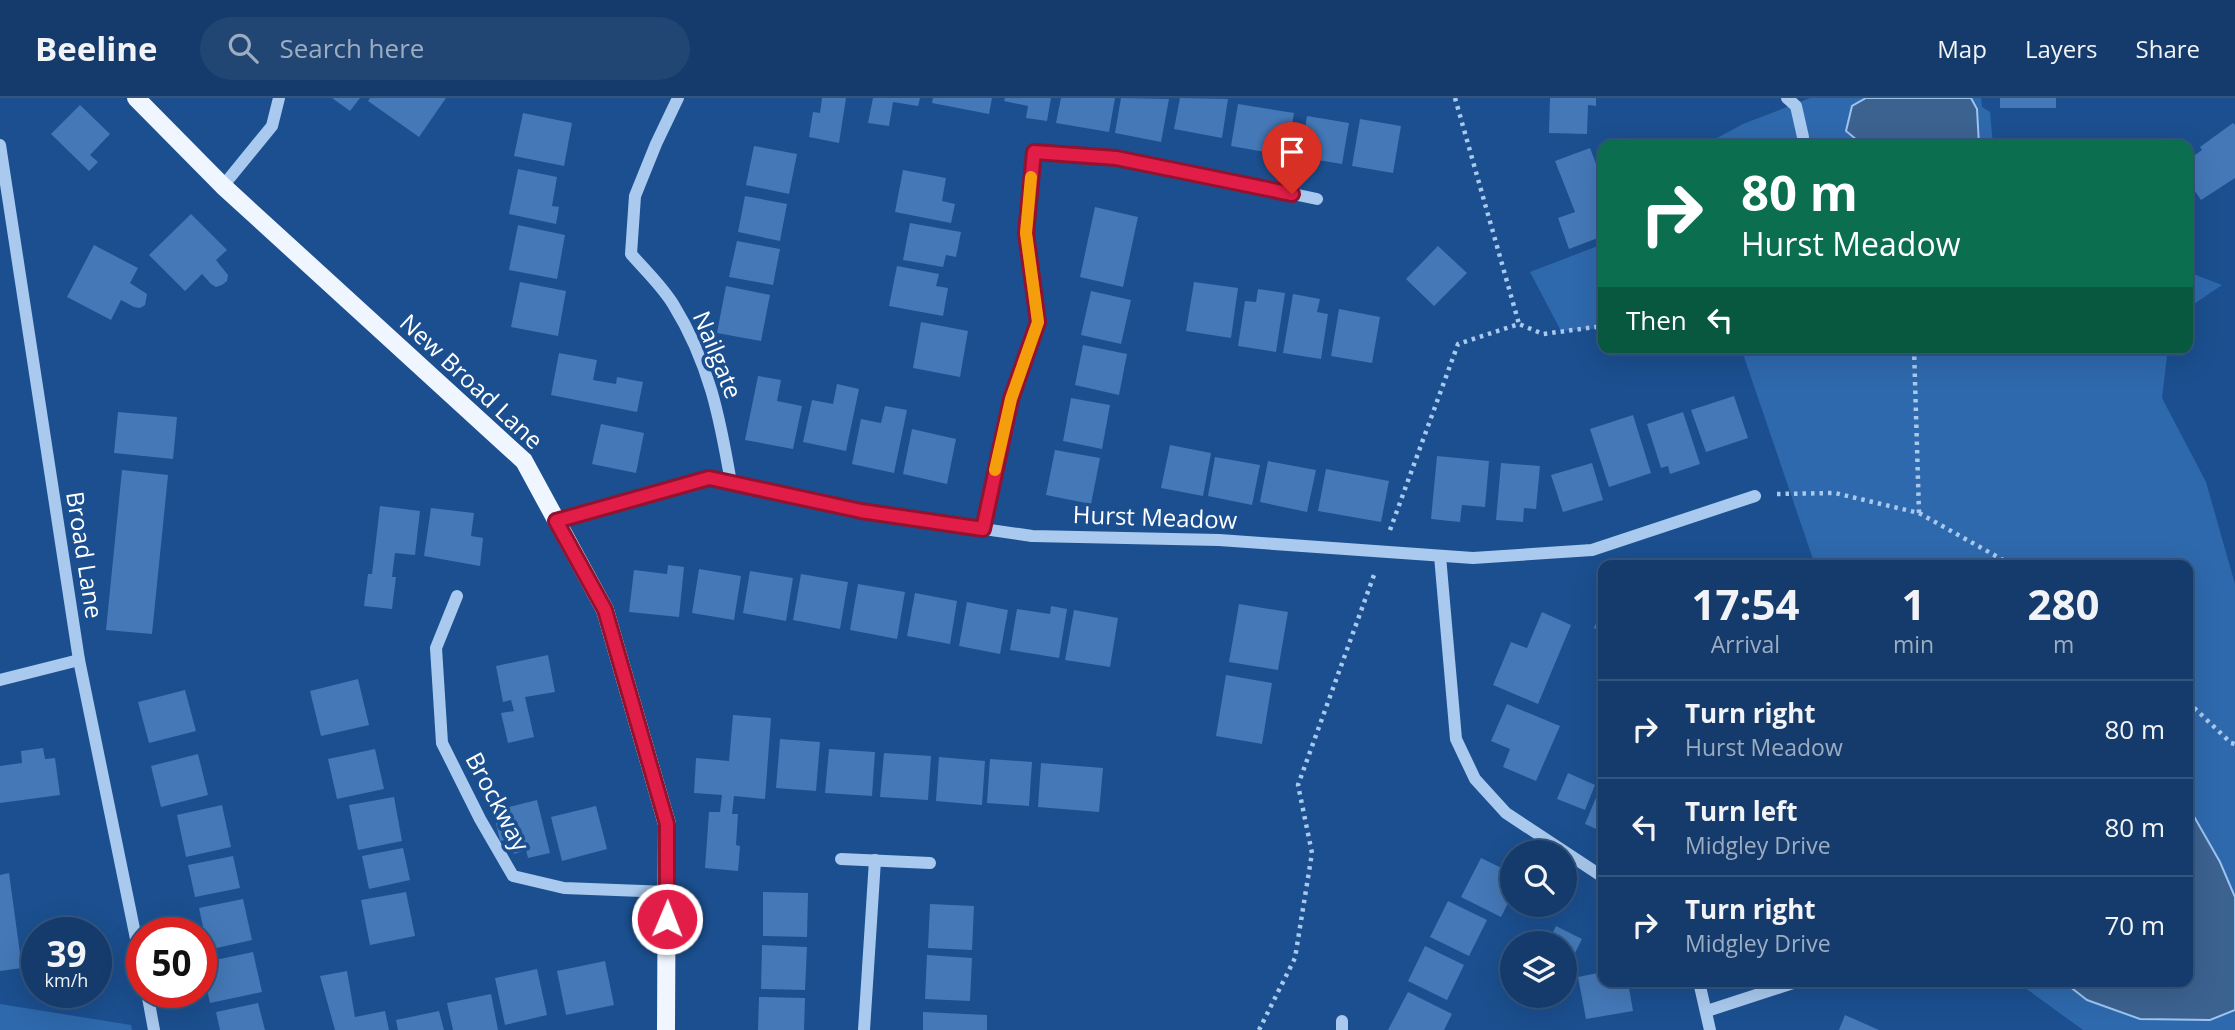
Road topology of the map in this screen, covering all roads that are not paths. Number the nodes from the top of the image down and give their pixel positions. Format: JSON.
{"nodes":[{"id":1,"x":136,"y":98,"type":"edge"},
{"id":2,"x":279,"y":98,"type":"edge"},
{"id":3,"x":678,"y":98,"type":"edge"},
{"id":4,"x":1796,"y":101,"type":"edge"},
{"id":5,"x":1803,"y":137,"type":"dead end"},
{"id":6,"x":0,"y":145,"type":"edge"},
{"id":7,"x":223,"y":186,"type":"junction"},
{"id":8,"x":1317,"y":199,"type":"dead end"},
{"id":9,"x":731,"y":483,"type":"junction"},
{"id":10,"x":1755,"y":496,"type":"road end"},
{"id":11,"x":556,"y":521,"type":"junction"},
{"id":12,"x":983,"y":529,"type":"junction"},
{"id":13,"x":1440,"y":556,"type":"junction"},
{"id":14,"x":457,"y":596,"type":"dead end"},
{"id":15,"x":79,"y":660,"type":"junction"},
{"id":16,"x":0,"y":680,"type":"edge"},
{"id":17,"x":841,"y":859,"type":"dead end"},
{"id":18,"x":875,"y":860,"type":"junction"},
{"id":19,"x":930,"y":863,"type":"dead end"},
{"id":20,"x":1598,"y":874,"type":"edge"},
{"id":21,"x":668,"y":892,"type":"junction"},
{"id":22,"x":132,"y":917,"type":"edge"},
{"id":23,"x":1700,"y":987,"type":"edge"},
{"id":24,"x":1781,"y":987,"type":"edge"},
{"id":25,"x":150,"y":1008,"type":"edge"},
{"id":26,"x":1707,"y":1011,"type":"junction"},
{"id":27,"x":154,"y":1030,"type":"edge"},
{"id":28,"x":666,"y":1030,"type":"edge"},
{"id":29,"x":864,"y":1030,"type":"edge"},
{"id":30,"x":1710,"y":1030,"type":"edge"}],
"edges":[{"from":1,"to":7,"type":"main road","name":"New Broad Lane"},
{"from":2,"to":7,"type":"street"},
{"from":3,"to":9,"type":"street","name":"Nailgate"},
{"from":4,"to":5,"type":"street"},
{"from":6,"to":15,"type":"street","name":"Broad Lane"},
{"from":7,"to":11,"type":"main road","name":"New Broad Lane"},
{"from":8,"to":12,"type":"street"},
{"from":9,"to":11,"type":"street","name":"Hurst Meadow"},
{"from":9,"to":12,"type":"street","name":"Hurst Meadow"},
{"from":10,"to":13,"type":"street","name":"Hurst Meadow"},
{"from":11,"to":21,"type":"main road","name":"New Broad Lane"},
{"from":12,"to":13,"type":"street","name":"Hurst Meadow"},
{"from":13,"to":20,"type":"street"},
{"from":14,"to":21,"type":"street","name":"Brockway"},
{"from":15,"to":16,"type":"street"},
{"from":15,"to":22,"type":"street","name":"Broad Lane"},
{"from":17,"to":18,"type":"street"},
{"from":18,"to":19,"type":"street"},
{"from":18,"to":29,"type":"street"},
{"from":21,"to":28,"type":"main road","name":"New Broad Lane"},
{"from":23,"to":26,"type":"street"},
{"from":24,"to":26,"type":"street"},
{"from":25,"to":27,"type":"street"},
{"from":26,"to":30,"type":"street"}]}
